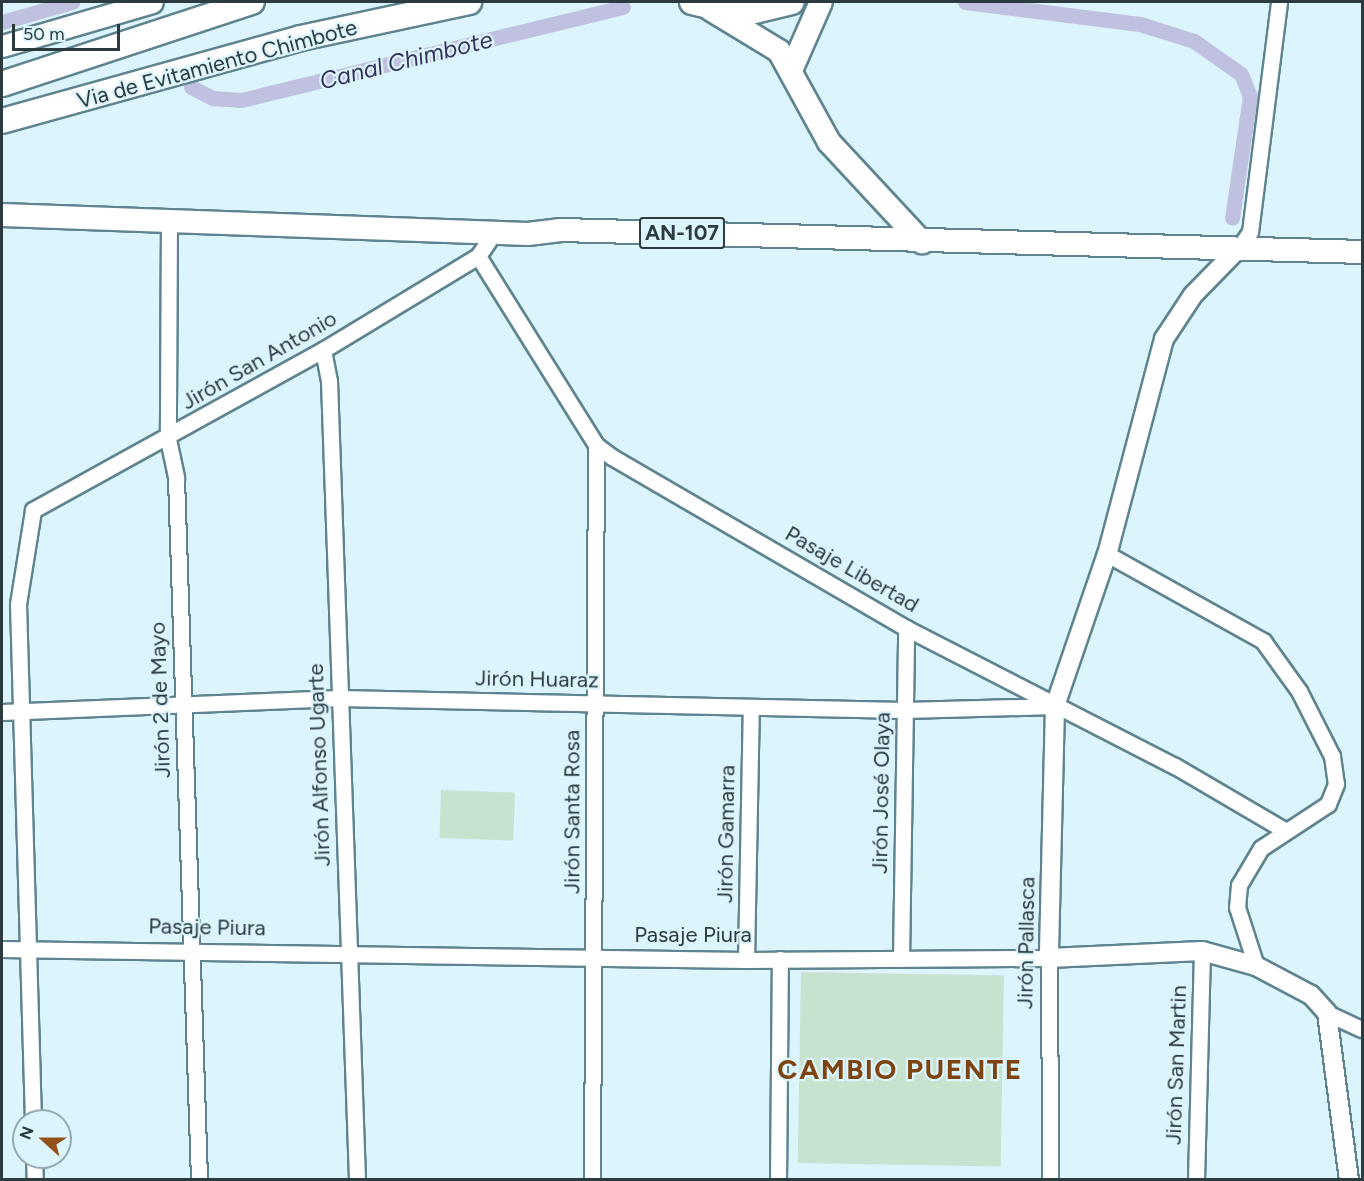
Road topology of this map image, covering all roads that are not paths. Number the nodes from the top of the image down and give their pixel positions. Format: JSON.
{"nodes":[{"id":1,"x":152,"y":2,"type":"edge"},
{"id":2,"x":252,"y":2,"type":"edge"},
{"id":3,"x":469,"y":2,"type":"edge"},
{"id":4,"x":792,"y":2,"type":"edge"},
{"id":5,"x":821,"y":2,"type":"edge"},
{"id":6,"x":1279,"y":2,"type":"edge"},
{"id":7,"x":701,"y":5,"type":"edge"},
{"id":8,"x":2,"y":46,"type":"edge"},
{"id":9,"x":792,"y":68,"type":"junction"},
{"id":10,"x":2,"y":84,"type":"edge"},
{"id":11,"x":2,"y":121,"type":"edge"},
{"id":12,"x":2,"y":215,"type":"edge"},
{"id":13,"x":169,"y":220,"type":"junction"},
{"id":14,"x":494,"y":233,"type":"junction"},
{"id":15,"x":921,"y":242,"type":"junction"},
{"id":16,"x":1238,"y":249,"type":"junction"},
{"id":17,"x":1362,"y":252,"type":"edge"},
{"id":18,"x":478,"y":256,"type":"junction"},
{"id":19,"x":323,"y":350,"type":"junction"},
{"id":20,"x":168,"y":439,"type":"junction"},
{"id":21,"x":596,"y":445,"type":"junction"},
{"id":22,"x":1107,"y":554,"type":"junction"},
{"id":23,"x":906,"y":628,"type":"junction"},
{"id":24,"x":339,"y":698,"type":"junction"},
{"id":25,"x":596,"y":702,"type":"junction"},
{"id":26,"x":183,"y":703,"type":"junction"},
{"id":27,"x":1055,"y":706,"type":"junction"},
{"id":28,"x":751,"y":708,"type":"junction"},
{"id":29,"x":904,"y":710,"type":"junction"},
{"id":30,"x":19,"y":711,"type":"junction"},
{"id":31,"x":2,"y":712,"type":"edge"},
{"id":32,"x":1284,"y":830,"type":"junction"},
{"id":33,"x":2,"y":949,"type":"edge"},
{"id":34,"x":26,"y":949,"type":"junction"},
{"id":35,"x":189,"y":951,"type":"junction"},
{"id":36,"x":1202,"y":951,"type":"junction"},
{"id":37,"x":348,"y":953,"type":"junction"},
{"id":38,"x":594,"y":958,"type":"junction"},
{"id":39,"x":1049,"y":958,"type":"junction"},
{"id":40,"x":780,"y":959,"type":"junction"},
{"id":41,"x":901,"y":959,"type":"junction"},
{"id":42,"x":746,"y":960,"type":"junction"},
{"id":43,"x":1256,"y":966,"type":"junction"},
{"id":44,"x":1327,"y":1013,"type":"junction"},
{"id":45,"x":1362,"y":1029,"type":"edge"},
{"id":46,"x":33,"y":1109,"type":"edge"},
{"id":47,"x":198,"y":1179,"type":"edge"},
{"id":48,"x":357,"y":1179,"type":"edge"},
{"id":49,"x":592,"y":1179,"type":"edge"},
{"id":50,"x":778,"y":1179,"type":"edge"},
{"id":51,"x":1050,"y":1179,"type":"edge"},
{"id":52,"x":1196,"y":1179,"type":"edge"},
{"id":53,"x":1349,"y":1179,"type":"edge"}],
"edges":[{"from":1,"to":8,"type":"main road"},
{"from":2,"to":10,"type":"highway","name":"Via de Evitamiento Chimbote"},
{"from":3,"to":11,"type":"highway","name":"Via de Evitamiento Chimbote"},
{"from":4,"to":7,"type":"highway"},
{"from":5,"to":9,"type":"main road"},
{"from":6,"to":16,"type":"street"},
{"from":7,"to":9,"type":"main road"},
{"from":9,"to":15,"type":"main road"},
{"from":12,"to":13,"type":"main road","number":"AN-107"},
{"from":13,"to":14,"type":"main road","number":"AN-107"},
{"from":13,"to":20,"type":"street","name":"Jirón 2 de Mayo"},
{"from":14,"to":15,"type":"main road","number":"AN-107"},
{"from":14,"to":18,"type":"street","name":"Jirón San Antonio"},
{"from":15,"to":16,"type":"main road","number":"AN-107"},
{"from":16,"to":17,"type":"main road","number":"AN-107"},
{"from":16,"to":22,"type":"street","name":"Jirón Pallasca"},
{"from":18,"to":19,"type":"street","name":"Jirón San Antonio"},
{"from":18,"to":21,"type":"street","name":"Pasaje Libertad"},
{"from":19,"to":20,"type":"street","name":"Jirón San Antonio"},
{"from":19,"to":24,"type":"street","name":"Jirón Alfonso Ugarte"},
{"from":20,"to":26,"type":"street","name":"Jirón 2 de Mayo"},
{"from":20,"to":30,"type":"street","name":"Jirón San Antonio"},
{"from":21,"to":23,"type":"street","name":"Pasaje Libertad"},
{"from":21,"to":25,"type":"street","name":"Jirón Santa Rosa"},
{"from":22,"to":27,"type":"street","name":"Jirón Pallasca"},
{"from":22,"to":32,"type":"street"},
{"from":23,"to":27,"type":"street","name":"Pasaje Libertad"},
{"from":23,"to":29,"type":"street","name":"Jirón José Olaya"},
{"from":24,"to":25,"type":"street","name":"Jirón Huaraz"},
{"from":24,"to":26,"type":"street","name":"Jirón Huaraz"},
{"from":24,"to":37,"type":"street","name":"Jirón Alfonso Ugarte"},
{"from":25,"to":28,"type":"street","name":"Jirón Huaraz"},
{"from":25,"to":38,"type":"street","name":"Jirón Santa Rosa"},
{"from":26,"to":30,"type":"street","name":"Jirón Huaraz"},
{"from":26,"to":35,"type":"street","name":"Jirón 2 de Mayo"},
{"from":27,"to":29,"type":"street","name":"Jirón Huaraz"},
{"from":27,"to":32,"type":"street","name":"Pasaje Libertad"},
{"from":27,"to":39,"type":"street","name":"Jirón Pallasca"},
{"from":28,"to":29,"type":"street","name":"Jirón Huaraz"},
{"from":28,"to":42,"type":"street","name":"Jirón Gamarra"},
{"from":29,"to":41,"type":"street","name":"Jirón José Olaya"},
{"from":30,"to":31,"type":"street"},
{"from":30,"to":34,"type":"street"},
{"from":32,"to":43,"type":"street"},
{"from":33,"to":34,"type":"street","name":"Pasaje Piura"},
{"from":34,"to":35,"type":"street","name":"Pasaje Piura"},
{"from":34,"to":46,"type":"street"},
{"from":35,"to":37,"type":"street","name":"Pasaje Piura"},
{"from":35,"to":47,"type":"street","name":"Jirón 2 de Mayo"},
{"from":36,"to":39,"type":"street","name":"Pasaje Piura"},
{"from":36,"to":43,"type":"street","name":"Pasaje Piura"},
{"from":36,"to":52,"type":"street","name":"Jirón San Martin"},
{"from":37,"to":38,"type":"street","name":"Pasaje Piura"},
{"from":37,"to":48,"type":"street","name":"Jirón Alfonso Ugarte"},
{"from":38,"to":42,"type":"street","name":"Pasaje Piura"},
{"from":38,"to":49,"type":"street","name":"Jirón Santa Rosa"},
{"from":39,"to":41,"type":"street","name":"Pasaje Piura"},
{"from":39,"to":51,"type":"street","name":"Jirón Pallasca"},
{"from":40,"to":41,"type":"street","name":"Pasaje Piura"},
{"from":40,"to":42,"type":"street","name":"Pasaje Piura"},
{"from":40,"to":50,"type":"street"},
{"from":43,"to":44,"type":"street","name":"Pasaje Piura"},
{"from":44,"to":45,"type":"street","name":"Pasaje Piura"},
{"from":44,"to":53,"type":"street"}]}
